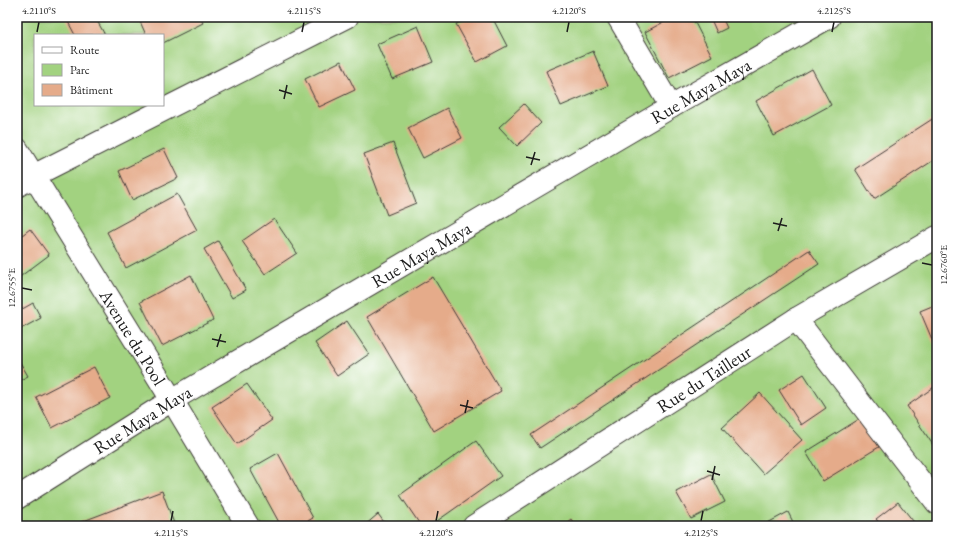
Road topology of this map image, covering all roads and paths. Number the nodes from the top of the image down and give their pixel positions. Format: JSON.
{"nodes":[{"id":1,"x":347,"y":17,"type":"edge"},
{"id":2,"x":618,"y":17,"type":"edge"},
{"id":3,"x":829,"y":17,"type":"edge"},
{"id":4,"x":671,"y":107,"type":"junction"},
{"id":5,"x":17,"y":148,"type":"edge"},
{"id":6,"x":26,"y":181,"type":"edge"},
{"id":7,"x":937,"y":237,"type":"edge"},
{"id":8,"x":796,"y":319,"type":"junction"},
{"id":9,"x":172,"y":400,"type":"junction"},
{"id":10,"x":17,"y":498,"type":"edge"},
{"id":11,"x":937,"y":503,"type":"edge"},
{"id":12,"x":248,"y":526,"type":"edge"},
{"id":13,"x":474,"y":526,"type":"edge"}],
"edges":[{"from":1,"to":6,"type":"street"},
{"from":2,"to":4,"type":"street"},
{"from":3,"to":4,"type":"street","name":"Rue Maya Maya"},
{"from":4,"to":9,"type":"street","name":"Rue Maya Maya"},
{"from":5,"to":6,"type":"street","name":"Avenue du Pool"},
{"from":6,"to":9,"type":"street","name":"Avenue du Pool"},
{"from":7,"to":8,"type":"street","name":"Rue du Tailleur"},
{"from":8,"to":11,"type":"street"},
{"from":8,"to":13,"type":"street","name":"Rue du Tailleur"},
{"from":9,"to":10,"type":"street","name":"Rue Maya Maya"},
{"from":9,"to":12,"type":"street","name":"Avenue du Pool"}]}
